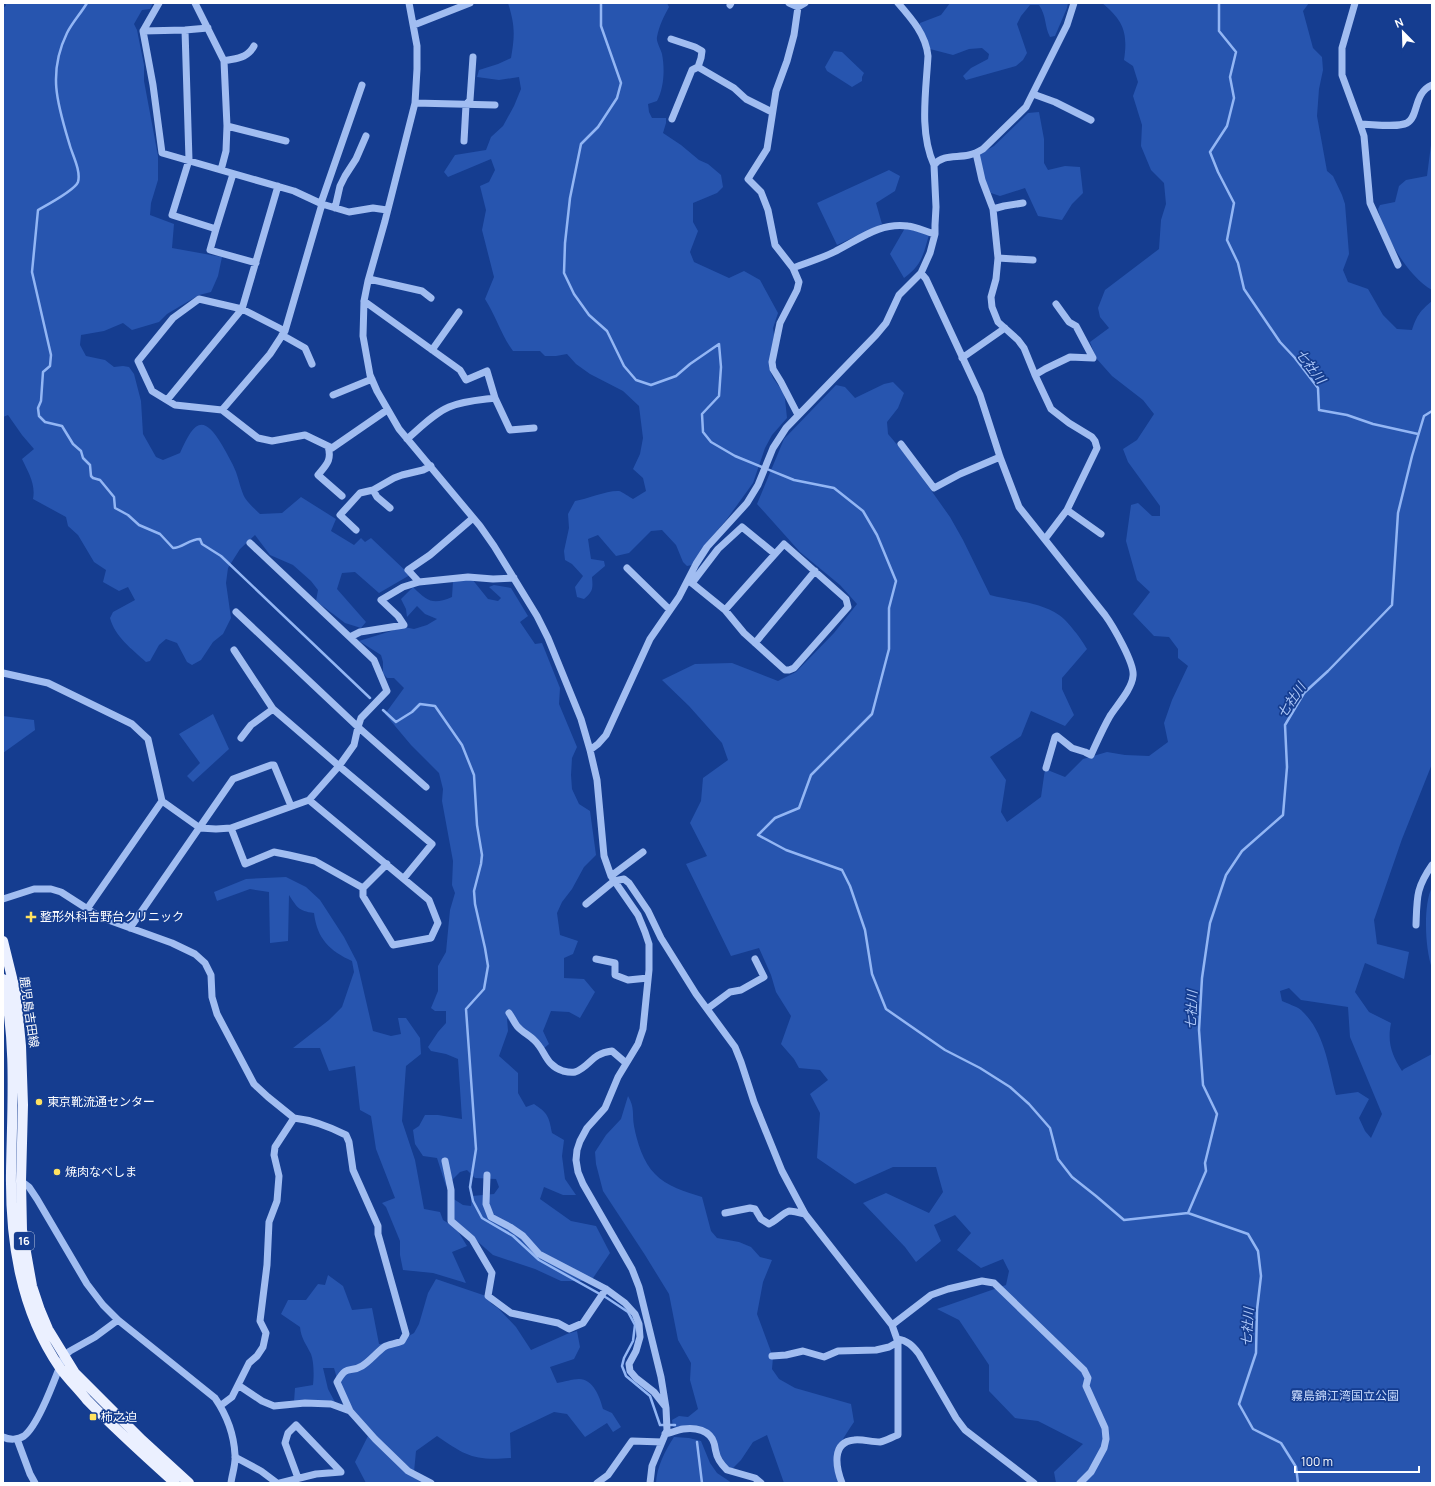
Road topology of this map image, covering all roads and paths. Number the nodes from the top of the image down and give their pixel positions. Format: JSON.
{"nodes":[{"id":1,"x":159,"y":3,"type":"edge"},
{"id":2,"x":195,"y":3,"type":"edge"},
{"id":3,"x":409,"y":3,"type":"edge"},
{"id":4,"x":789,"y":3,"type":"edge"},
{"id":5,"x":898,"y":3,"type":"edge"},
{"id":6,"x":1074,"y":3,"type":"edge"},
{"id":7,"x":1355,"y":3,"type":"edge"},
{"id":8,"x":467,"y":4,"type":"edge"},
{"id":9,"x":802,"y":5,"type":"edge"},
{"id":10,"x":414,"y":25,"type":"junction"},
{"id":11,"x":208,"y":28,"type":"junction"},
{"id":12,"x":185,"y":30,"type":"junction"},
{"id":13,"x":143,"y":31,"type":"junction"},
{"id":14,"x":671,"y":39,"type":"dead end"},
{"id":15,"x":254,"y":46,"type":"dead end"},
{"id":16,"x":473,"y":57,"type":"dead end"},
{"id":17,"x":224,"y":61,"type":"junction"},
{"id":18,"x":698,"y":68,"type":"junction"},
{"id":19,"x":362,"y":84,"type":"dead end"},
{"id":20,"x":1432,"y":85,"type":"edge"},
{"id":21,"x":1034,"y":94,"type":"junction"},
{"id":22,"x":415,"y":103,"type":"junction"},
{"id":23,"x":466,"y":105,"type":"junction"},
{"id":24,"x":495,"y":105,"type":"dead end"},
{"id":25,"x":772,"y":112,"type":"junction"},
{"id":26,"x":672,"y":119,"type":"dead end"},
{"id":27,"x":1091,"y":120,"type":"dead end"},
{"id":28,"x":1360,"y":124,"type":"junction"},
{"id":29,"x":227,"y":126,"type":"junction"},
{"id":30,"x":366,"y":136,"type":"dead end"},
{"id":31,"x":286,"y":141,"type":"dead end"},
{"id":32,"x":464,"y":141,"type":"dead end"},
{"id":33,"x":976,"y":153,"type":"junction"},
{"id":34,"x":189,"y":160,"type":"junction"},
{"id":35,"x":934,"y":165,"type":"junction"},
{"id":36,"x":221,"y":170,"type":"junction"},
{"id":37,"x":233,"y":174,"type":"junction"},
{"id":38,"x":278,"y":186,"type":"junction"},
{"id":39,"x":1023,"y":203,"type":"dead end"},
{"id":40,"x":321,"y":204,"type":"junction"},
{"id":41,"x":336,"y":208,"type":"junction"},
{"id":42,"x":993,"y":209,"type":"junction"},
{"id":43,"x":387,"y":210,"type":"junction"},
{"id":44,"x":216,"y":230,"type":"junction"},
{"id":45,"x":935,"y":234,"type":"junction"},
{"id":46,"x":998,"y":258,"type":"junction"},
{"id":47,"x":1033,"y":260,"type":"dead end"},
{"id":48,"x":256,"y":263,"type":"junction"},
{"id":49,"x":1398,"y":265,"type":"dead end"},
{"id":50,"x":793,"y":268,"type":"junction"},
{"id":51,"x":921,"y":273,"type":"junction"},
{"id":52,"x":369,"y":279,"type":"junction"},
{"id":53,"x":431,"y":298,"type":"dead end"},
{"id":54,"x":364,"y":301,"type":"junction"},
{"id":55,"x":1056,"y":304,"type":"dead end"},
{"id":56,"x":242,"y":309,"type":"junction"},
{"id":57,"x":458,"y":312,"type":"dead end"},
{"id":58,"x":1005,"y":328,"type":"junction"},
{"id":59,"x":284,"y":333,"type":"junction"},
{"id":60,"x":432,"y":350,"type":"junction"},
{"id":61,"x":962,"y":358,"type":"junction"},
{"id":62,"x":312,"y":364,"type":"dead end"},
{"id":63,"x":1035,"y":376,"type":"junction"},
{"id":64,"x":372,"y":379,"type":"junction"},
{"id":65,"x":333,"y":395,"type":"dead end"},
{"id":66,"x":495,"y":398,"type":"junction"},
{"id":67,"x":168,"y":400,"type":"junction"},
{"id":68,"x":222,"y":410,"type":"junction"},
{"id":69,"x":387,"y":410,"type":"junction"},
{"id":70,"x":798,"y":415,"type":"junction"},
{"id":71,"x":534,"y":428,"type":"dead end"},
{"id":72,"x":407,"y":439,"type":"junction"},
{"id":73,"x":901,"y":444,"type":"dead end"},
{"id":74,"x":328,"y":446,"type":"junction"},
{"id":75,"x":1000,"y":457,"type":"junction"},
{"id":76,"x":431,"y":466,"type":"junction"},
{"id":77,"x":373,"y":490,"type":"junction"},
{"id":78,"x":342,"y":496,"type":"dead end"},
{"id":79,"x":390,"y":508,"type":"dead end"},
{"id":80,"x":1068,"y":510,"type":"junction"},
{"id":81,"x":474,"y":518,"type":"junction"},
{"id":82,"x":356,"y":530,"type":"dead end"},
{"id":83,"x":1101,"y":534,"type":"dead end"},
{"id":84,"x":1045,"y":539,"type":"junction"},
{"id":85,"x":250,"y":543,"type":"dead end"},
{"id":86,"x":775,"y":554,"type":"junction"},
{"id":87,"x":627,"y":568,"type":"dead end"},
{"id":88,"x":815,"y":571,"type":"junction"},
{"id":89,"x":514,"y":578,"type":"junction"},
{"id":90,"x":419,"y":582,"type":"junction"},
{"id":91,"x":690,"y":582,"type":"junction"},
{"id":92,"x":670,"y":610,"type":"junction"},
{"id":93,"x":725,"y":610,"type":"junction"},
{"id":94,"x":236,"y":612,"type":"dead end"},
{"id":95,"x":350,"y":637,"type":"junction"},
{"id":96,"x":755,"y":643,"type":"junction"},
{"id":97,"x":234,"y":650,"type":"dead end"},
{"id":98,"x":3,"y":673,"type":"edge"},
{"id":99,"x":273,"y":709,"type":"junction"},
{"id":100,"x":358,"y":727,"type":"junction"},
{"id":101,"x":241,"y":738,"type":"dead end"},
{"id":102,"x":590,"y":750,"type":"junction"},
{"id":103,"x":339,"y":766,"type":"junction"},
{"id":104,"x":1046,"y":768,"type":"dead end"},
{"id":105,"x":426,"y":787,"type":"dead end"},
{"id":106,"x":309,"y":800,"type":"junction"},
{"id":107,"x":162,"y":801,"type":"junction"},
{"id":108,"x":291,"y":806,"type":"junction"},
{"id":109,"x":200,"y":828,"type":"junction"},
{"id":110,"x":231,"y":828,"type":"junction"},
{"id":111,"x":644,"y":852,"type":"dead end"},
{"id":112,"x":386,"y":864,"type":"junction"},
{"id":113,"x":1432,"y":865,"type":"edge"},
{"id":114,"x":404,"y":878,"type":"junction"},
{"id":115,"x":613,"y":878,"type":"junction"},
{"id":116,"x":363,"y":888,"type":"junction"},
{"id":117,"x":3,"y":899,"type":"edge"},
{"id":118,"x":586,"y":904,"type":"dead end"},
{"id":119,"x":87,"y":909,"type":"junction"},
{"id":120,"x":1416,"y":924,"type":"dead end"},
{"id":121,"x":130,"y":928,"type":"junction"},
{"id":122,"x":3,"y":941,"type":"edge"},
{"id":123,"x":596,"y":959,"type":"dead end"},
{"id":124,"x":755,"y":959,"type":"dead end"},
{"id":125,"x":648,"y":978,"type":"junction"},
{"id":126,"x":3,"y":979,"type":"edge"},
{"id":127,"x":707,"y":1009,"type":"junction"},
{"id":128,"x":509,"y":1013,"type":"dead end"},
{"id":129,"x":626,"y":1063,"type":"junction"},
{"id":130,"x":294,"y":1118,"type":"junction"},
{"id":131,"x":445,"y":1161,"type":"dead end"},
{"id":132,"x":487,"y":1175,"type":"dead end"},
{"id":133,"x":21,"y":1181,"type":"junction"},
{"id":134,"x":725,"y":1213,"type":"dead end"},
{"id":135,"x":805,"y":1214,"type":"junction"},
{"id":136,"x":606,"y":1289,"type":"junction"},
{"id":137,"x":118,"y":1320,"type":"junction"},
{"id":138,"x":892,"y":1325,"type":"junction"},
{"id":139,"x":897,"y":1341,"type":"junction"},
{"id":140,"x":64,"y":1356,"type":"junction"},
{"id":141,"x":772,"y":1356,"type":"dead end"},
{"id":142,"x":59,"y":1367,"type":"junction"},
{"id":143,"x":238,"y":1385,"type":"junction"},
{"id":144,"x":220,"y":1406,"type":"junction"},
{"id":145,"x":666,"y":1408,"type":"junction"},
{"id":146,"x":350,"y":1410,"type":"junction"},
{"id":147,"x":666,"y":1432,"type":"junction"},
{"id":148,"x":3,"y":1437,"type":"edge"},
{"id":149,"x":17,"y":1439,"type":"junction"},
{"id":150,"x":662,"y":1442,"type":"junction"},
{"id":151,"x":236,"y":1457,"type":"junction"},
{"id":152,"x":298,"y":1478,"type":"junction"},
{"id":153,"x":35,"y":1483,"type":"edge"},
{"id":154,"x":175,"y":1483,"type":"edge"},
{"id":155,"x":189,"y":1483,"type":"edge"},
{"id":156,"x":231,"y":1483,"type":"edge"},
{"id":157,"x":278,"y":1483,"type":"edge"},
{"id":158,"x":431,"y":1483,"type":"edge"},
{"id":159,"x":597,"y":1483,"type":"edge"},
{"id":160,"x":650,"y":1483,"type":"edge"},
{"id":161,"x":761,"y":1483,"type":"edge"},
{"id":162,"x":842,"y":1483,"type":"edge"},
{"id":163,"x":1034,"y":1483,"type":"edge"},
{"id":164,"x":1080,"y":1483,"type":"edge"}],
"edges":[{"from":1,"to":13,"type":"street"},
{"from":2,"to":11,"type":"street"},
{"from":3,"to":10,"type":"street"},
{"from":4,"to":9,"type":"street"},
{"from":5,"to":35,"type":"street"},
{"from":6,"to":21,"type":"street"},
{"from":7,"to":28,"type":"street"},
{"from":8,"to":10,"type":"street"},
{"from":9,"to":25,"type":"street"},
{"from":10,"to":22,"type":"street"},
{"from":11,"to":12,"type":"street"},
{"from":11,"to":17,"type":"street"},
{"from":12,"to":13,"type":"street"},
{"from":12,"to":34,"type":"street"},
{"from":13,"to":34,"type":"street"},
{"from":14,"to":18,"type":"street"},
{"from":15,"to":17,"type":"street"},
{"from":16,"to":23,"type":"street"},
{"from":17,"to":29,"type":"street"},
{"from":18,"to":25,"type":"street"},
{"from":18,"to":26,"type":"street"},
{"from":19,"to":40,"type":"street"},
{"from":20,"to":28,"type":"street"},
{"from":21,"to":27,"type":"street"},
{"from":21,"to":33,"type":"street"},
{"from":22,"to":23,"type":"street"},
{"from":22,"to":43,"type":"street"},
{"from":23,"to":24,"type":"street"},
{"from":23,"to":32,"type":"street"},
{"from":25,"to":50,"type":"street"},
{"from":28,"to":49,"type":"street"},
{"from":29,"to":31,"type":"street"},
{"from":29,"to":36,"type":"street"},
{"from":30,"to":41,"type":"street"},
{"from":33,"to":35,"type":"street"},
{"from":33,"to":42,"type":"street"},
{"from":34,"to":36,"type":"street"},
{"from":34,"to":44,"type":"street"},
{"from":35,"to":45,"type":"street"},
{"from":36,"to":37,"type":"street"},
{"from":37,"to":38,"type":"street"},
{"from":37,"to":44,"type":"street"},
{"from":38,"to":40,"type":"street"},
{"from":38,"to":48,"type":"street"},
{"from":39,"to":42,"type":"street"},
{"from":40,"to":41,"type":"street"},
{"from":40,"to":59,"type":"street"},
{"from":41,"to":43,"type":"street"},
{"from":42,"to":46,"type":"street"},
{"from":43,"to":52,"type":"street"},
{"from":44,"to":48,"type":"street"},
{"from":45,"to":50,"type":"street"},
{"from":45,"to":51,"type":"street"},
{"from":46,"to":47,"type":"street"},
{"from":46,"to":58,"type":"street"},
{"from":48,"to":56,"type":"street"},
{"from":50,"to":70,"type":"street"},
{"from":51,"to":61,"type":"street"},
{"from":51,"to":70,"type":"street"},
{"from":52,"to":53,"type":"street"},
{"from":52,"to":54,"type":"street"},
{"from":54,"to":60,"type":"street"},
{"from":54,"to":64,"type":"street"},
{"from":55,"to":63,"type":"street"},
{"from":56,"to":59,"type":"street"},
{"from":56,"to":67,"type":"street"},
{"from":56,"to":67,"type":"street"},
{"from":57,"to":60,"type":"street"},
{"from":58,"to":61,"type":"street"},
{"from":58,"to":63,"type":"street"},
{"from":59,"to":62,"type":"street"},
{"from":59,"to":68,"type":"street"},
{"from":60,"to":66,"type":"street"},
{"from":61,"to":75,"type":"street"},
{"from":63,"to":80,"type":"street"},
{"from":64,"to":65,"type":"street"},
{"from":64,"to":69,"type":"street"},
{"from":66,"to":71,"type":"street"},
{"from":66,"to":72,"type":"street"},
{"from":67,"to":68,"type":"street"},
{"from":68,"to":74,"type":"street"},
{"from":69,"to":72,"type":"street"},
{"from":69,"to":74,"type":"street"},
{"from":70,"to":91,"type":"street"},
{"from":72,"to":76,"type":"street"},
{"from":73,"to":75,"type":"street"},
{"from":74,"to":78,"type":"street"},
{"from":75,"to":84,"type":"street"},
{"from":76,"to":77,"type":"street"},
{"from":76,"to":81,"type":"street"},
{"from":77,"to":79,"type":"street"},
{"from":77,"to":82,"type":"street"},
{"from":80,"to":83,"type":"street"},
{"from":80,"to":84,"type":"street"},
{"from":81,"to":89,"type":"street"},
{"from":81,"to":90,"type":"street"},
{"from":84,"to":104,"type":"street"},
{"from":85,"to":95,"type":"street"},
{"from":86,"to":88,"type":"street"},
{"from":86,"to":91,"type":"street"},
{"from":86,"to":93,"type":"street"},
{"from":87,"to":92,"type":"street"},
{"from":88,"to":96,"type":"street"},
{"from":88,"to":96,"type":"street"},
{"from":89,"to":90,"type":"street"},
{"from":89,"to":102,"type":"street"},
{"from":90,"to":95,"type":"street"},
{"from":91,"to":92,"type":"street"},
{"from":91,"to":93,"type":"street"},
{"from":92,"to":102,"type":"street"},
{"from":93,"to":96,"type":"street"},
{"from":94,"to":100,"type":"street"},
{"from":95,"to":100,"type":"street"},
{"from":97,"to":99,"type":"street"},
{"from":98,"to":107,"type":"street"},
{"from":99,"to":101,"type":"street"},
{"from":99,"to":103,"type":"street"},
{"from":100,"to":103,"type":"street"},
{"from":100,"to":105,"type":"street"},
{"from":102,"to":115,"type":"street"},
{"from":103,"to":106,"type":"street"},
{"from":103,"to":114,"type":"street"},
{"from":106,"to":108,"type":"street"},
{"from":106,"to":112,"type":"street"},
{"from":107,"to":109,"type":"street"},
{"from":107,"to":119,"type":"street"},
{"from":108,"to":109,"type":"street"},
{"from":108,"to":110,"type":"street"},
{"from":109,"to":110,"type":"street"},
{"from":109,"to":121,"type":"street"},
{"from":110,"to":116,"type":"street"},
{"from":111,"to":115,"type":"street"},
{"from":112,"to":114,"type":"street"},
{"from":112,"to":116,"type":"street"},
{"from":113,"to":120,"type":"street"},
{"from":114,"to":116,"type":"street"},
{"from":115,"to":118,"type":"street"},
{"from":115,"to":125,"type":"street"},
{"from":115,"to":127,"type":"street"},
{"from":117,"to":119,"type":"street"},
{"from":119,"to":121,"type":"street"},
{"from":121,"to":130,"type":"street"},
{"from":122,"to":133,"type":"main road","name":"鹿児島吉田線","number":"16"},
{"from":123,"to":125,"type":"street"},
{"from":124,"to":127,"type":"street"},
{"from":125,"to":129,"type":"street"},
{"from":126,"to":142,"type":"main road","name":"鹿児島吉田線","number":"16"},
{"from":127,"to":135,"type":"street"},
{"from":128,"to":129,"type":"street"},
{"from":129,"to":145,"type":"street"},
{"from":130,"to":143,"type":"street"},
{"from":130,"to":146,"type":"street"},
{"from":131,"to":136,"type":"street"},
{"from":132,"to":136,"type":"street"},
{"from":133,"to":137,"type":"street"},
{"from":133,"to":140,"type":"main road","name":"鹿児島吉田線","number":"16"},
{"from":134,"to":135,"type":"street"},
{"from":135,"to":138,"type":"street"},
{"from":136,"to":145,"type":"street"},
{"from":137,"to":140,"type":"street"},
{"from":137,"to":144,"type":"street"},
{"from":138,"to":139,"type":"street"},
{"from":138,"to":164,"type":"street"},
{"from":139,"to":141,"type":"street"},
{"from":139,"to":162,"type":"street"},
{"from":139,"to":163,"type":"street"},
{"from":140,"to":142,"type":"street"},
{"from":140,"to":155,"type":"main road","name":"鹿児島吉田線","number":"16"},
{"from":142,"to":149,"type":"street"},
{"from":142,"to":154,"type":"main road","name":"鹿児島吉田線","number":"16"},
{"from":143,"to":144,"type":"street"},
{"from":143,"to":146,"type":"street"},
{"from":144,"to":151,"type":"street"},
{"from":145,"to":147,"type":"street"},
{"from":146,"to":158,"type":"street"},
{"from":147,"to":150,"type":"street"},
{"from":147,"to":161,"type":"street"},
{"from":148,"to":149,"type":"street"},
{"from":149,"to":153,"type":"street"},
{"from":150,"to":159,"type":"street"},
{"from":150,"to":160,"type":"street"},
{"from":151,"to":156,"type":"street"},
{"from":151,"to":157,"type":"street"},
{"from":152,"to":152,"type":"street"},
{"from":152,"to":157,"type":"street"}]}
